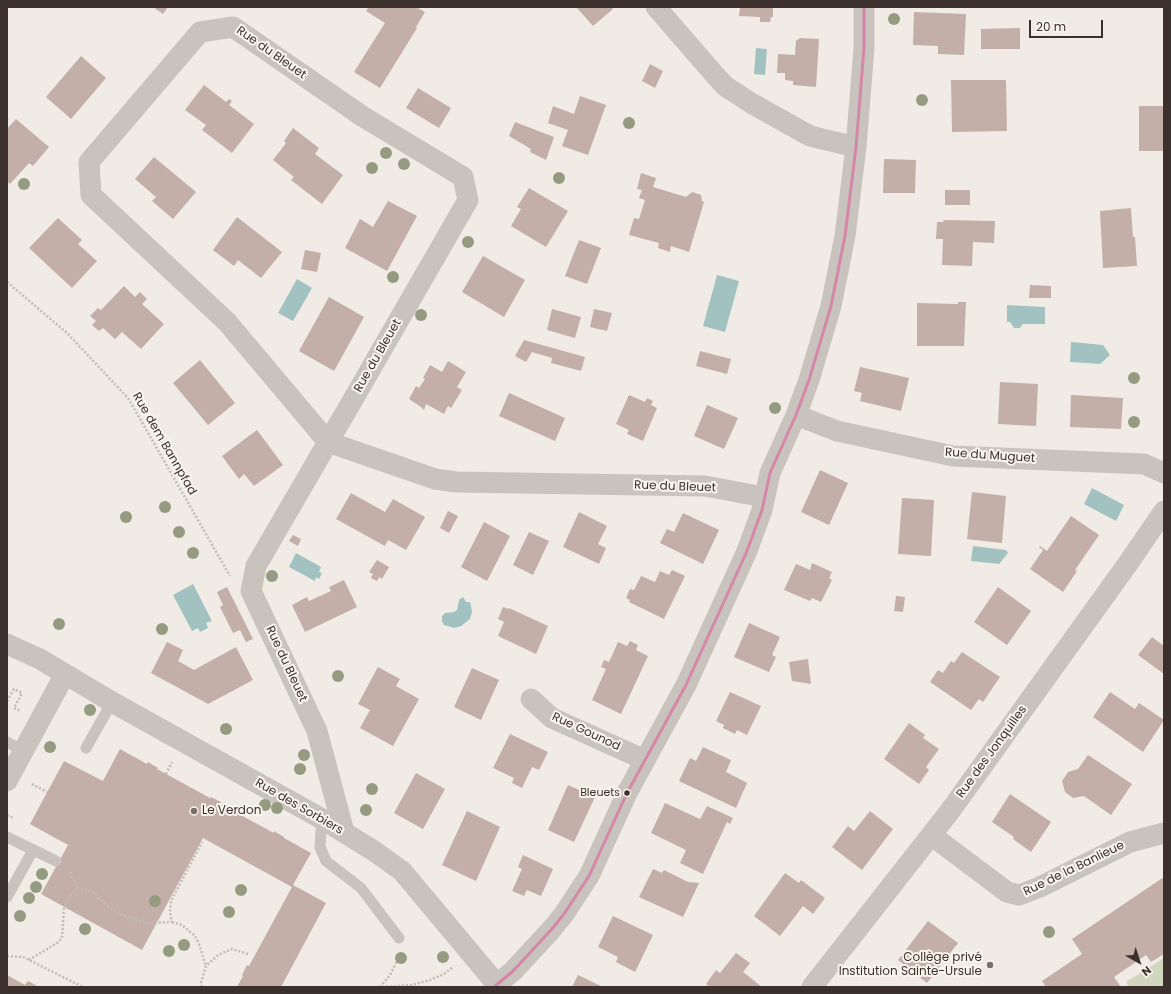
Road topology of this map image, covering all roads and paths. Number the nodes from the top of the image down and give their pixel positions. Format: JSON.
{"nodes":[{"id":1,"x":656,"y":7,"type":"edge"},
{"id":2,"x":864,"y":7,"type":"edge"},
{"id":3,"x":856,"y":147,"type":"junction"},
{"id":4,"x":7,"y":282,"type":"edge"},
{"id":5,"x":796,"y":415,"type":"junction"},
{"id":6,"x":328,"y":442,"type":"junction"},
{"id":7,"x":1164,"y":473,"type":"edge"},
{"id":8,"x":764,"y":497,"type":"junction"},
{"id":9,"x":1164,"y":511,"type":"edge"},
{"id":10,"x":233,"y":582,"type":"dead end"},
{"id":11,"x":7,"y":644,"type":"edge"},
{"id":12,"x":65,"y":674,"type":"junction"},
{"id":13,"x":530,"y":699,"type":"dead end"},
{"id":14,"x":7,"y":701,"type":"edge"},
{"id":15,"x":112,"y":702,"type":"junction"},
{"id":16,"x":26,"y":714,"type":"dead end"},
{"id":17,"x":15,"y":747,"type":"edge"},
{"id":18,"x":86,"y":748,"type":"dead end"},
{"id":19,"x":645,"y":760,"type":"junction"},
{"id":20,"x":7,"y":781,"type":"edge"},
{"id":21,"x":30,"y":783,"type":"dead end"},
{"id":22,"x":47,"y":792,"type":"dead end"},
{"id":23,"x":324,"y":820,"type":"junction"},
{"id":24,"x":344,"y":832,"type":"junction"},
{"id":25,"x":1164,"y":833,"type":"edge"},
{"id":26,"x":931,"y":835,"type":"junction"},
{"id":27,"x":7,"y":837,"type":"edge"},
{"id":28,"x":202,"y":842,"type":"dead end"},
{"id":29,"x":33,"y":850,"type":"junction"},
{"id":30,"x":56,"y":861,"type":"dead end"},
{"id":31,"x":71,"y":869,"type":"dead end"},
{"id":32,"x":78,"y":887,"type":"junction"},
{"id":33,"x":7,"y":897,"type":"edge"},
{"id":34,"x":172,"y":922,"type":"junction"},
{"id":35,"x":399,"y":938,"type":"joint"},
{"id":36,"x":248,"y":954,"type":"dead end"},
{"id":37,"x":472,"y":955,"type":"junction"},
{"id":38,"x":7,"y":956,"type":"edge"},
{"id":39,"x":29,"y":960,"type":"junction"},
{"id":40,"x":206,"y":966,"type":"junction"},
{"id":41,"x":497,"y":986,"type":"edge"},
{"id":42,"x":83,"y":987,"type":"edge"},
{"id":43,"x":202,"y":987,"type":"edge"},
{"id":44,"x":381,"y":987,"type":"edge"},
{"id":45,"x":812,"y":987,"type":"edge"}],
"edges":[{"from":1,"to":3,"type":"street"},
{"from":2,"to":3,"type":"street"},
{"from":3,"to":5,"type":"street"},
{"from":4,"to":10,"type":"path","name":"Rue dem Bannpfad"},
{"from":5,"to":7,"type":"street","name":"Rue du Muguet"},
{"from":5,"to":8,"type":"street"},
{"from":6,"to":6,"type":"street","name":"Rue du Bleuet"},
{"from":6,"to":8,"type":"street","name":"Rue du Bleuet"},
{"from":6,"to":24,"type":"street","name":"Rue du Bleuet"},
{"from":8,"to":19,"type":"street"},
{"from":9,"to":26,"type":"street","name":"Rue des Jonquilles"},
{"from":11,"to":12,"type":"street","name":"Rue des Sorbiers"},
{"from":12,"to":15,"type":"street","name":"Rue des Sorbiers"},
{"from":12,"to":17,"type":"street"},
{"from":13,"to":19,"type":"street","name":"Rue Gounod"},
{"from":14,"to":16,"type":"path"},
{"from":15,"to":18,"type":"lane"},
{"from":15,"to":23,"type":"street","name":"Rue des Sorbiers"},
{"from":17,"to":20,"type":"street"},
{"from":19,"to":41,"type":"street"},
{"from":21,"to":22,"type":"path"},
{"from":23,"to":24,"type":"street","name":"Rue des Sorbiers"},
{"from":23,"to":35,"type":"lane"},
{"from":24,"to":37,"type":"street","name":"Rue des Sorbiers"},
{"from":25,"to":26,"type":"street","name":"Rue de la Banlieue"},
{"from":26,"to":45,"type":"street","name":"Rue des Jonquilles"},
{"from":27,"to":29,"type":"lane"},
{"from":28,"to":34,"type":"path"},
{"from":29,"to":30,"type":"lane"},
{"from":29,"to":33,"type":"lane"},
{"from":31,"to":32,"type":"path"},
{"from":32,"to":34,"type":"path"},
{"from":32,"to":39,"type":"path"},
{"from":34,"to":40,"type":"path"},
{"from":35,"to":44,"type":"path"},
{"from":36,"to":40,"type":"path"},
{"from":37,"to":41,"type":"street","name":"Rue des Sorbiers"},
{"from":37,"to":44,"type":"path"},
{"from":38,"to":39,"type":"path"},
{"from":39,"to":42,"type":"path"},
{"from":40,"to":43,"type":"path"}]}
